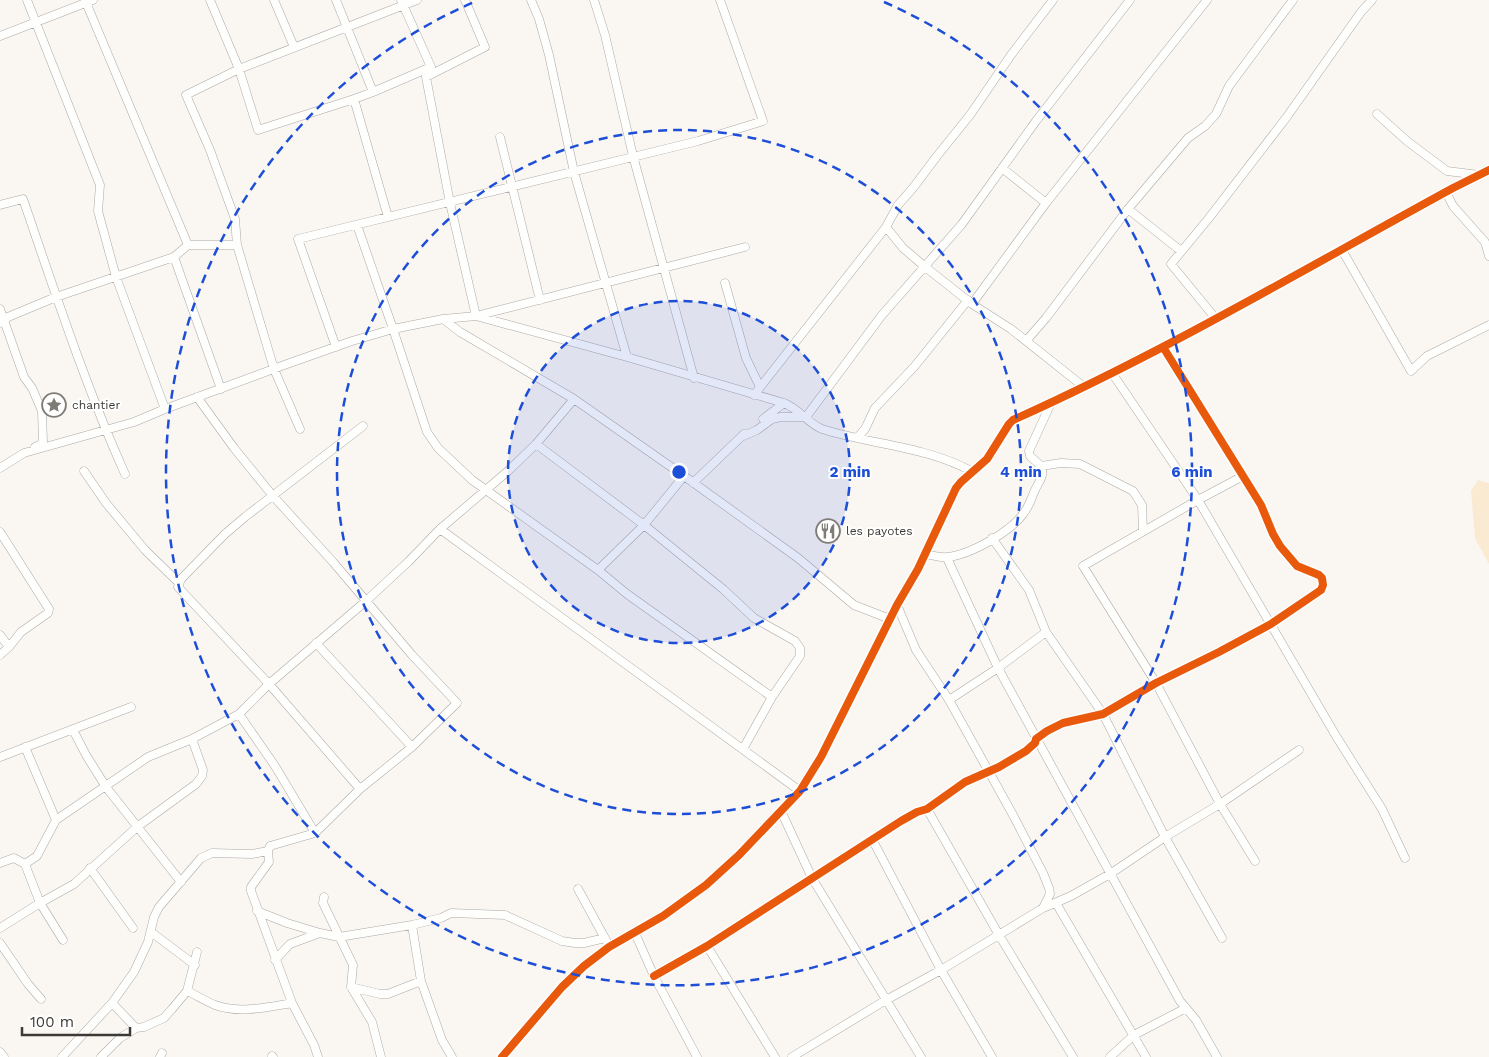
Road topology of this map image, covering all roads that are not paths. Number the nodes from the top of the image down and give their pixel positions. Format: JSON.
{"nodes":[{"id":1,"x":27,"y":0,"type":"edge"},
{"id":2,"x":210,"y":0,"type":"edge"},
{"id":3,"x":274,"y":0,"type":"edge"},
{"id":4,"x":336,"y":0,"type":"edge"},
{"id":5,"x":417,"y":0,"type":"edge"},
{"id":6,"x":465,"y":0,"type":"edge"},
{"id":7,"x":531,"y":0,"type":"edge"},
{"id":8,"x":594,"y":0,"type":"edge"},
{"id":9,"x":720,"y":0,"type":"edge"},
{"id":10,"x":1052,"y":0,"type":"edge"},
{"id":11,"x":1130,"y":0,"type":"edge"},
{"id":12,"x":1207,"y":0,"type":"edge"},
{"id":13,"x":1293,"y":0,"type":"edge"},
{"id":14,"x":1372,"y":0,"type":"edge"},
{"id":15,"x":88,"y":1,"type":"edge"},
{"id":16,"x":402,"y":3,"type":"edge"},
{"id":17,"x":36,"y":23,"type":"junction"},
{"id":18,"x":346,"y":28,"type":"junction"},
{"id":19,"x":0,"y":36,"type":"edge"},
{"id":20,"x":294,"y":47,"type":"junction"},
{"id":21,"x":431,"y":67,"type":"junction"},
{"id":22,"x":239,"y":69,"type":"junction"},
{"id":23,"x":426,"y":77,"type":"junction"},
{"id":24,"x":373,"y":92,"type":"junction"},
{"id":25,"x":354,"y":99,"type":"junction"},
{"id":26,"x":1377,"y":114,"type":"dead end"},
{"id":27,"x":500,"y":137,"type":"dead end"},
{"id":28,"x":633,"y":156,"type":"junction"},
{"id":29,"x":1002,"y":168,"type":"junction"},
{"id":30,"x":1489,"y":170,"type":"edge"},
{"id":31,"x":574,"y":172,"type":"junction"},
{"id":32,"x":1480,"y":175,"type":"junction"},
{"id":33,"x":512,"y":186,"type":"junction"},
{"id":34,"x":1446,"y":192,"type":"junction"},
{"id":35,"x":450,"y":203,"type":"junction"},
{"id":36,"x":1046,"y":203,"type":"junction"},
{"id":37,"x":0,"y":206,"type":"edge"},
{"id":38,"x":1128,"y":209,"type":"junction"},
{"id":39,"x":388,"y":217,"type":"junction"},
{"id":40,"x":357,"y":224,"type":"junction"},
{"id":41,"x":886,"y":227,"type":"junction"},
{"id":42,"x":188,"y":245,"type":"junction"},
{"id":43,"x":237,"y":245,"type":"junction"},
{"id":44,"x":745,"y":248,"type":"dead end"},
{"id":45,"x":1342,"y":250,"type":"junction"},
{"id":46,"x":1181,"y":251,"type":"junction"},
{"id":47,"x":1489,"y":256,"type":"edge"},
{"id":48,"x":174,"y":257,"type":"junction"},
{"id":49,"x":924,"y":266,"type":"junction"},
{"id":50,"x":664,"y":268,"type":"junction"},
{"id":51,"x":116,"y":277,"type":"junction"},
{"id":52,"x":606,"y":283,"type":"junction"},
{"id":53,"x":725,"y":283,"type":"dead end"},
{"id":54,"x":56,"y":297,"type":"junction"},
{"id":55,"x":540,"y":300,"type":"junction"},
{"id":56,"x":970,"y":302,"type":"junction"},
{"id":57,"x":0,"y":309,"type":"edge"},
{"id":58,"x":476,"y":316,"type":"junction"},
{"id":59,"x":443,"y":319,"type":"junction"},
{"id":60,"x":1216,"y":319,"type":"junction"},
{"id":61,"x":2,"y":322,"type":"edge"},
{"id":62,"x":1489,"y":325,"type":"edge"},
{"id":63,"x":393,"y":329,"type":"junction"},
{"id":64,"x":1026,"y":341,"type":"junction"},
{"id":65,"x":336,"y":347,"type":"junction"},
{"id":66,"x":1163,"y":347,"type":"junction"},
{"id":67,"x":627,"y":357,"type":"junction"},
{"id":68,"x":274,"y":369,"type":"junction"},
{"id":69,"x":1112,"y":373,"type":"junction"},
{"id":70,"x":694,"y":378,"type":"junction"},
{"id":71,"x":760,"y":387,"type":"junction"},
{"id":72,"x":1084,"y":387,"type":"junction"},
{"id":73,"x":221,"y":389,"type":"junction"},
{"id":74,"x":754,"y":395,"type":"junction"},
{"id":75,"x":198,"y":397,"type":"junction"},
{"id":76,"x":574,"y":398,"type":"junction"},
{"id":77,"x":784,"y":403,"type":"junction"},
{"id":78,"x":1051,"y":403,"type":"junction"},
{"id":79,"x":166,"y":409,"type":"junction"},
{"id":80,"x":806,"y":418,"type":"junction"},
{"id":81,"x":363,"y":426,"type":"dead end"},
{"id":82,"x":300,"y":429,"type":"dead end"},
{"id":83,"x":105,"y":430,"type":"junction"},
{"id":84,"x":741,"y":437,"type":"junction"},
{"id":85,"x":857,"y":438,"type":"junction"},
{"id":86,"x":536,"y":444,"type":"junction"},
{"id":87,"x":24,"y":453,"type":"junction"},
{"id":88,"x":1041,"y":466,"type":"junction"},
{"id":89,"x":0,"y":468,"type":"edge"},
{"id":90,"x":84,"y":471,"type":"dead end"},
{"id":91,"x":973,"y":472,"type":"junction"},
{"id":92,"x":125,"y":474,"type":"dead end"},
{"id":93,"x":684,"y":476,"type":"junction"},
{"id":94,"x":1244,"y":476,"type":"junction"},
{"id":95,"x":693,"y":483,"type":"junction"},
{"id":96,"x":487,"y":490,"type":"junction"},
{"id":97,"x":273,"y":496,"type":"junction"},
{"id":98,"x":1198,"y":500,"type":"junction"},
{"id":99,"x":644,"y":525,"type":"junction"},
{"id":100,"x":440,"y":529,"type":"junction"},
{"id":101,"x":1143,"y":531,"type":"junction"},
{"id":102,"x":0,"y":532,"type":"edge"},
{"id":103,"x":992,"y":538,"type":"junction"},
{"id":104,"x":925,"y":554,"type":"junction"},
{"id":105,"x":947,"y":558,"type":"junction"},
{"id":106,"x":598,"y":570,"type":"junction"},
{"id":107,"x":178,"y":582,"type":"junction"},
{"id":108,"x":366,"y":601,"type":"junction"},
{"id":109,"x":896,"y":605,"type":"junction"},
{"id":110,"x":890,"y":619,"type":"junction"},
{"id":111,"x":1271,"y":624,"type":"junction"},
{"id":112,"x":1046,"y":632,"type":"junction"},
{"id":113,"x":0,"y":634,"type":"edge"},
{"id":114,"x":316,"y":643,"type":"junction"},
{"id":115,"x":9,"y":647,"type":"junction"},
{"id":116,"x":0,"y":655,"type":"edge"},
{"id":117,"x":998,"y":668,"type":"junction"},
{"id":118,"x":1156,"y":683,"type":"junction"},
{"id":119,"x":269,"y":684,"type":"junction"},
{"id":120,"x":772,"y":697,"type":"junction"},
{"id":121,"x":949,"y":700,"type":"junction"},
{"id":122,"x":131,"y":707,"type":"dead end"},
{"id":123,"x":239,"y":714,"type":"junction"},
{"id":124,"x":1103,"y":714,"type":"junction"},
{"id":125,"x":73,"y":730,"type":"junction"},
{"id":126,"x":192,"y":738,"type":"junction"},
{"id":127,"x":1036,"y":739,"type":"junction"},
{"id":128,"x":25,"y":747,"type":"junction"},
{"id":129,"x":412,"y":747,"type":"junction"},
{"id":130,"x":743,"y":748,"type":"junction"},
{"id":131,"x":1299,"y":750,"type":"dead end"},
{"id":132,"x":0,"y":757,"type":"edge"},
{"id":133,"x":988,"y":771,"type":"junction"},
{"id":134,"x":106,"y":788,"type":"junction"},
{"id":135,"x":360,"y":789,"type":"junction"},
{"id":136,"x":800,"y":791,"type":"junction"},
{"id":137,"x":1220,"y":804,"type":"junction"},
{"id":138,"x":928,"y":809,"type":"junction"},
{"id":139,"x":782,"y":811,"type":"junction"},
{"id":140,"x":56,"y":820,"type":"junction"},
{"id":141,"x":137,"y":827,"type":"junction"},
{"id":142,"x":315,"y":833,"type":"junction"},
{"id":143,"x":1165,"y":837,"type":"junction"},
{"id":144,"x":872,"y":839,"type":"junction"},
{"id":145,"x":268,"y":851,"type":"junction"},
{"id":146,"x":1405,"y":858,"type":"dead end"},
{"id":147,"x":1255,"y":862,"type":"dead end"},
{"id":148,"x":0,"y":863,"type":"edge"},
{"id":149,"x":25,"y":864,"type":"junction"},
{"id":150,"x":90,"y":868,"type":"junction"},
{"id":151,"x":1110,"y":874,"type":"junction"},
{"id":152,"x":812,"y":878,"type":"junction"},
{"id":153,"x":180,"y":882,"type":"junction"},
{"id":154,"x":578,"y":889,"type":"dead end"},
{"id":155,"x":324,"y":897,"type":"dead end"},
{"id":156,"x":1056,"y":902,"type":"junction"},
{"id":157,"x":40,"y":903,"type":"junction"},
{"id":158,"x":1042,"y":908,"type":"junction"},
{"id":159,"x":257,"y":912,"type":"junction"},
{"id":160,"x":412,"y":925,"type":"junction"},
{"id":161,"x":0,"y":928,"type":"edge"},
{"id":162,"x":133,"y":928,"type":"dead end"},
{"id":163,"x":151,"y":932,"type":"junction"},
{"id":164,"x":320,"y":933,"type":"junction"},
{"id":165,"x":635,"y":933,"type":"junction"},
{"id":166,"x":999,"y":935,"type":"junction"},
{"id":167,"x":339,"y":937,"type":"junction"},
{"id":168,"x":605,"y":938,"type":"junction"},
{"id":169,"x":1222,"y":938,"type":"dead end"},
{"id":170,"x":63,"y":940,"type":"dead end"},
{"id":171,"x":0,"y":943,"type":"edge"},
{"id":172,"x":707,"y":946,"type":"junction"},
{"id":173,"x":609,"y":947,"type":"junction"},
{"id":174,"x":197,"y":952,"type":"dead end"},
{"id":175,"x":275,"y":960,"type":"junction"},
{"id":176,"x":194,"y":965,"type":"junction"},
{"id":177,"x":942,"y":970,"type":"junction"},
{"id":178,"x":654,"y":976,"type":"junction"},
{"id":179,"x":421,"y":981,"type":"junction"},
{"id":180,"x":351,"y":987,"type":"junction"},
{"id":181,"x":187,"y":991,"type":"junction"},
{"id":182,"x":41,"y":999,"type":"dead end"},
{"id":183,"x":886,"y":1000,"type":"junction"},
{"id":184,"x":292,"y":1002,"type":"junction"},
{"id":185,"x":112,"y":1003,"type":"junction"},
{"id":186,"x":1186,"y":1008,"type":"junction"},
{"id":187,"x":136,"y":1028,"type":"junction"},
{"id":188,"x":1134,"y":1035,"type":"junction"},
{"id":189,"x":62,"y":1057,"type":"edge"},
{"id":190,"x":102,"y":1057,"type":"edge"},
{"id":191,"x":318,"y":1057,"type":"edge"},
{"id":192,"x":381,"y":1057,"type":"edge"},
{"id":193,"x":452,"y":1057,"type":"edge"},
{"id":194,"x":502,"y":1057,"type":"edge"},
{"id":195,"x":697,"y":1057,"type":"edge"},
{"id":196,"x":775,"y":1057,"type":"edge"},
{"id":197,"x":792,"y":1057,"type":"edge"},
{"id":198,"x":921,"y":1057,"type":"edge"},
{"id":199,"x":992,"y":1057,"type":"edge"},
{"id":200,"x":1073,"y":1057,"type":"edge"},
{"id":201,"x":1110,"y":1057,"type":"edge"},
{"id":202,"x":1146,"y":1057,"type":"edge"},
{"id":203,"x":1217,"y":1057,"type":"edge"}],
"edges":[{"from":1,"to":17,"type":"street"},
{"from":2,"to":22,"type":"street"},
{"from":3,"to":20,"type":"street"},
{"from":4,"to":18,"type":"street"},
{"from":5,"to":16,"type":"street"},
{"from":6,"to":23,"type":"street"},
{"from":7,"to":31,"type":"street"},
{"from":8,"to":28,"type":"street"},
{"from":9,"to":28,"type":"street"},
{"from":10,"to":41,"type":"street"},
{"from":11,"to":29,"type":"street"},
{"from":12,"to":36,"type":"street"},
{"from":13,"to":38,"type":"street"},
{"from":14,"to":46,"type":"street"},
{"from":15,"to":17,"type":"street"},
{"from":15,"to":42,"type":"street"},
{"from":16,"to":18,"type":"street"},
{"from":16,"to":21,"type":"street"},
{"from":17,"to":19,"type":"street"},
{"from":17,"to":51,"type":"street"},
{"from":18,"to":20,"type":"street"},
{"from":18,"to":24,"type":"street"},
{"from":20,"to":22,"type":"street"},
{"from":21,"to":23,"type":"street"},
{"from":21,"to":24,"type":"street"},
{"from":22,"to":25,"type":"street"},
{"from":22,"to":43,"type":"street"},
{"from":23,"to":35,"type":"street"},
{"from":24,"to":25,"type":"street"},
{"from":25,"to":39,"type":"street"},
{"from":26,"to":32,"type":"street"},
{"from":27,"to":33,"type":"street"},
{"from":28,"to":31,"type":"street"},
{"from":28,"to":50,"type":"street"},
{"from":29,"to":36,"type":"street"},
{"from":29,"to":49,"type":"street"},
{"from":30,"to":32,"type":"street"},
{"from":31,"to":33,"type":"street"},
{"from":31,"to":52,"type":"street"},
{"from":32,"to":34,"type":"street"},
{"from":33,"to":35,"type":"street"},
{"from":33,"to":55,"type":"street"},
{"from":34,"to":45,"type":"street"},
{"from":34,"to":47,"type":"street"},
{"from":35,"to":39,"type":"street"},
{"from":35,"to":58,"type":"street"},
{"from":36,"to":56,"type":"street"},
{"from":37,"to":54,"type":"street"},
{"from":38,"to":46,"type":"street"},
{"from":38,"to":64,"type":"street"},
{"from":39,"to":40,"type":"street"},
{"from":40,"to":63,"type":"street"},
{"from":40,"to":65,"type":"street"},
{"from":41,"to":49,"type":"street"},
{"from":41,"to":71,"type":"street"},
{"from":42,"to":43,"type":"street"},
{"from":42,"to":48,"type":"street"},
{"from":43,"to":68,"type":"street"},
{"from":44,"to":50,"type":"street"},
{"from":45,"to":60,"type":"street"},
{"from":45,"to":62,"type":"street"},
{"from":46,"to":60,"type":"street"},
{"from":48,"to":51,"type":"street"},
{"from":48,"to":73,"type":"street"},
{"from":49,"to":56,"type":"street"},
{"from":49,"to":80,"type":"street"},
{"from":50,"to":52,"type":"street"},
{"from":50,"to":70,"type":"street"},
{"from":51,"to":54,"type":"street"},
{"from":51,"to":79,"type":"street"},
{"from":52,"to":55,"type":"street"},
{"from":52,"to":67,"type":"street"},
{"from":53,"to":71,"type":"street"},
{"from":54,"to":61,"type":"street"},
{"from":54,"to":83,"type":"street"},
{"from":55,"to":58,"type":"street"},
{"from":56,"to":64,"type":"street"},
{"from":56,"to":85,"type":"street"},
{"from":57,"to":61,"type":"street"},
{"from":58,"to":59,"type":"street"},
{"from":58,"to":67,"type":"street"},
{"from":59,"to":63,"type":"street"},
{"from":59,"to":76,"type":"street"},
{"from":60,"to":66,"type":"street"},
{"from":61,"to":87,"type":"street"},
{"from":63,"to":65,"type":"street"},
{"from":63,"to":96,"type":"street"},
{"from":64,"to":72,"type":"street"},
{"from":65,"to":68,"type":"street"},
{"from":66,"to":69,"type":"street"},
{"from":66,"to":94,"type":"street"},
{"from":67,"to":70,"type":"street"},
{"from":68,"to":73,"type":"street"},
{"from":68,"to":82,"type":"street"},
{"from":69,"to":72,"type":"street"},
{"from":69,"to":98,"type":"street"},
{"from":70,"to":74,"type":"street"},
{"from":71,"to":74,"type":"street"},
{"from":72,"to":78,"type":"street"},
{"from":73,"to":75,"type":"street"},
{"from":74,"to":77,"type":"street"},
{"from":75,"to":79,"type":"street"},
{"from":75,"to":97,"type":"street"},
{"from":76,"to":86,"type":"street"},
{"from":76,"to":93,"type":"street"},
{"from":77,"to":80,"type":"street"},
{"from":77,"to":84,"type":"street"},
{"from":78,"to":88,"type":"street"},
{"from":78,"to":91,"type":"street"},
{"from":79,"to":83,"type":"street"},
{"from":80,"to":84,"type":"street"},
{"from":80,"to":85,"type":"street"},
{"from":81,"to":97,"type":"street"},
{"from":83,"to":87,"type":"street"},
{"from":83,"to":92,"type":"street"},
{"from":84,"to":95,"type":"street"},
{"from":85,"to":91,"type":"street"},
{"from":86,"to":96,"type":"street"},
{"from":86,"to":99,"type":"street"},
{"from":87,"to":89,"type":"street"},
{"from":88,"to":101,"type":"street"},
{"from":88,"to":103,"type":"street"},
{"from":90,"to":107,"type":"street"},
{"from":91,"to":104,"type":"street"},
{"from":93,"to":95,"type":"street"},
{"from":93,"to":99,"type":"street"},
{"from":94,"to":98,"type":"street"},
{"from":94,"to":111,"type":"street"},
{"from":95,"to":110,"type":"street"},
{"from":96,"to":100,"type":"street"},
{"from":96,"to":106,"type":"street"},
{"from":97,"to":107,"type":"street"},
{"from":97,"to":108,"type":"street"},
{"from":98,"to":101,"type":"street"},
{"from":98,"to":111,"type":"street"},
{"from":99,"to":106,"type":"street"},
{"from":99,"to":120,"type":"street"},
{"from":100,"to":108,"type":"street"},
{"from":100,"to":130,"type":"street"},
{"from":101,"to":118,"type":"street"},
{"from":102,"to":115,"type":"street"},
{"from":103,"to":105,"type":"street"},
{"from":103,"to":112,"type":"street"},
{"from":104,"to":105,"type":"street"},
{"from":104,"to":109,"type":"street"},
{"from":105,"to":117,"type":"street"},
{"from":106,"to":120,"type":"street"},
{"from":107,"to":119,"type":"street"},
{"from":108,"to":114,"type":"street"},
{"from":108,"to":129,"type":"street"},
{"from":109,"to":110,"type":"street"},
{"from":109,"to":121,"type":"street"},
{"from":110,"to":136,"type":"street"},
{"from":111,"to":118,"type":"street"},
{"from":111,"to":146,"type":"street"},
{"from":112,"to":117,"type":"street"},
{"from":112,"to":124,"type":"street"},
{"from":113,"to":115,"type":"street"},
{"from":114,"to":119,"type":"street"},
{"from":114,"to":129,"type":"street"},
{"from":115,"to":116,"type":"street"},
{"from":117,"to":121,"type":"street"},
{"from":117,"to":127,"type":"street"},
{"from":118,"to":124,"type":"street"},
{"from":118,"to":137,"type":"street"},
{"from":119,"to":123,"type":"street"},
{"from":119,"to":135,"type":"street"},
{"from":120,"to":130,"type":"street"},
{"from":121,"to":133,"type":"street"},
{"from":122,"to":125,"type":"street"},
{"from":123,"to":126,"type":"street"},
{"from":123,"to":142,"type":"street"},
{"from":124,"to":127,"type":"street"},
{"from":124,"to":143,"type":"street"},
{"from":125,"to":128,"type":"street"},
{"from":125,"to":134,"type":"street"},
{"from":126,"to":134,"type":"street"},
{"from":126,"to":141,"type":"street"},
{"from":127,"to":133,"type":"street"},
{"from":127,"to":151,"type":"street"},
{"from":128,"to":132,"type":"street"},
{"from":128,"to":140,"type":"street"},
{"from":129,"to":135,"type":"street"},
{"from":130,"to":136,"type":"street"},
{"from":131,"to":137,"type":"street"},
{"from":133,"to":138,"type":"street"},
{"from":133,"to":158,"type":"street"},
{"from":134,"to":140,"type":"street"},
{"from":134,"to":141,"type":"street"},
{"from":135,"to":142,"type":"street"},
{"from":136,"to":139,"type":"street"},
{"from":137,"to":143,"type":"street"},
{"from":137,"to":147,"type":"street"},
{"from":138,"to":144,"type":"street"},
{"from":138,"to":166,"type":"street"},
{"from":139,"to":152,"type":"street"},
{"from":139,"to":165,"type":"street"},
{"from":140,"to":149,"type":"street"},
{"from":141,"to":150,"type":"street"},
{"from":141,"to":153,"type":"street"},
{"from":142,"to":145,"type":"street"},
{"from":143,"to":151,"type":"street"},
{"from":143,"to":169,"type":"street"},
{"from":144,"to":152,"type":"street"},
{"from":144,"to":177,"type":"street"},
{"from":145,"to":153,"type":"street"},
{"from":145,"to":159,"type":"street"},
{"from":148,"to":149,"type":"street"},
{"from":149,"to":157,"type":"street"},
{"from":150,"to":157,"type":"street"},
{"from":150,"to":162,"type":"street"},
{"from":151,"to":156,"type":"street"},
{"from":151,"to":186,"type":"street"},
{"from":152,"to":172,"type":"street"},
{"from":152,"to":183,"type":"street"},
{"from":153,"to":163,"type":"street"},
{"from":154,"to":168,"type":"street"},
{"from":155,"to":167,"type":"street"},
{"from":156,"to":158,"type":"street"},
{"from":156,"to":188,"type":"street"},
{"from":157,"to":161,"type":"street"},
{"from":157,"to":170,"type":"street"},
{"from":158,"to":166,"type":"street"},
{"from":159,"to":164,"type":"street"},
{"from":159,"to":175,"type":"street"},
{"from":160,"to":167,"type":"street"},
{"from":160,"to":168,"type":"street"},
{"from":160,"to":179,"type":"street"},
{"from":163,"to":176,"type":"street"},
{"from":163,"to":185,"type":"street"},
{"from":164,"to":167,"type":"street"},
{"from":164,"to":175,"type":"street"},
{"from":165,"to":173,"type":"street"},
{"from":165,"to":178,"type":"street"},
{"from":166,"to":177,"type":"street"},
{"from":166,"to":200,"type":"street"},
{"from":167,"to":180,"type":"street"},
{"from":168,"to":173,"type":"street"},
{"from":171,"to":182,"type":"street"},
{"from":172,"to":178,"type":"street"},
{"from":172,"to":196,"type":"street"},
{"from":173,"to":194,"type":"street"},
{"from":174,"to":176,"type":"street"},
{"from":175,"to":184,"type":"street"},
{"from":176,"to":181,"type":"street"},
{"from":177,"to":183,"type":"street"},
{"from":177,"to":199,"type":"street"},
{"from":178,"to":195,"type":"street"},
{"from":179,"to":180,"type":"street"},
{"from":179,"to":193,"type":"street"},
{"from":180,"to":192,"type":"street"},
{"from":181,"to":184,"type":"street"},
{"from":181,"to":187,"type":"street"},
{"from":183,"to":197,"type":"street"},
{"from":183,"to":198,"type":"street"},
{"from":184,"to":191,"type":"street"},
{"from":185,"to":187,"type":"street"},
{"from":185,"to":189,"type":"street"},
{"from":186,"to":188,"type":"street"},
{"from":186,"to":203,"type":"street"},
{"from":187,"to":190,"type":"street"},
{"from":188,"to":201,"type":"street"},
{"from":188,"to":202,"type":"street"}]}
